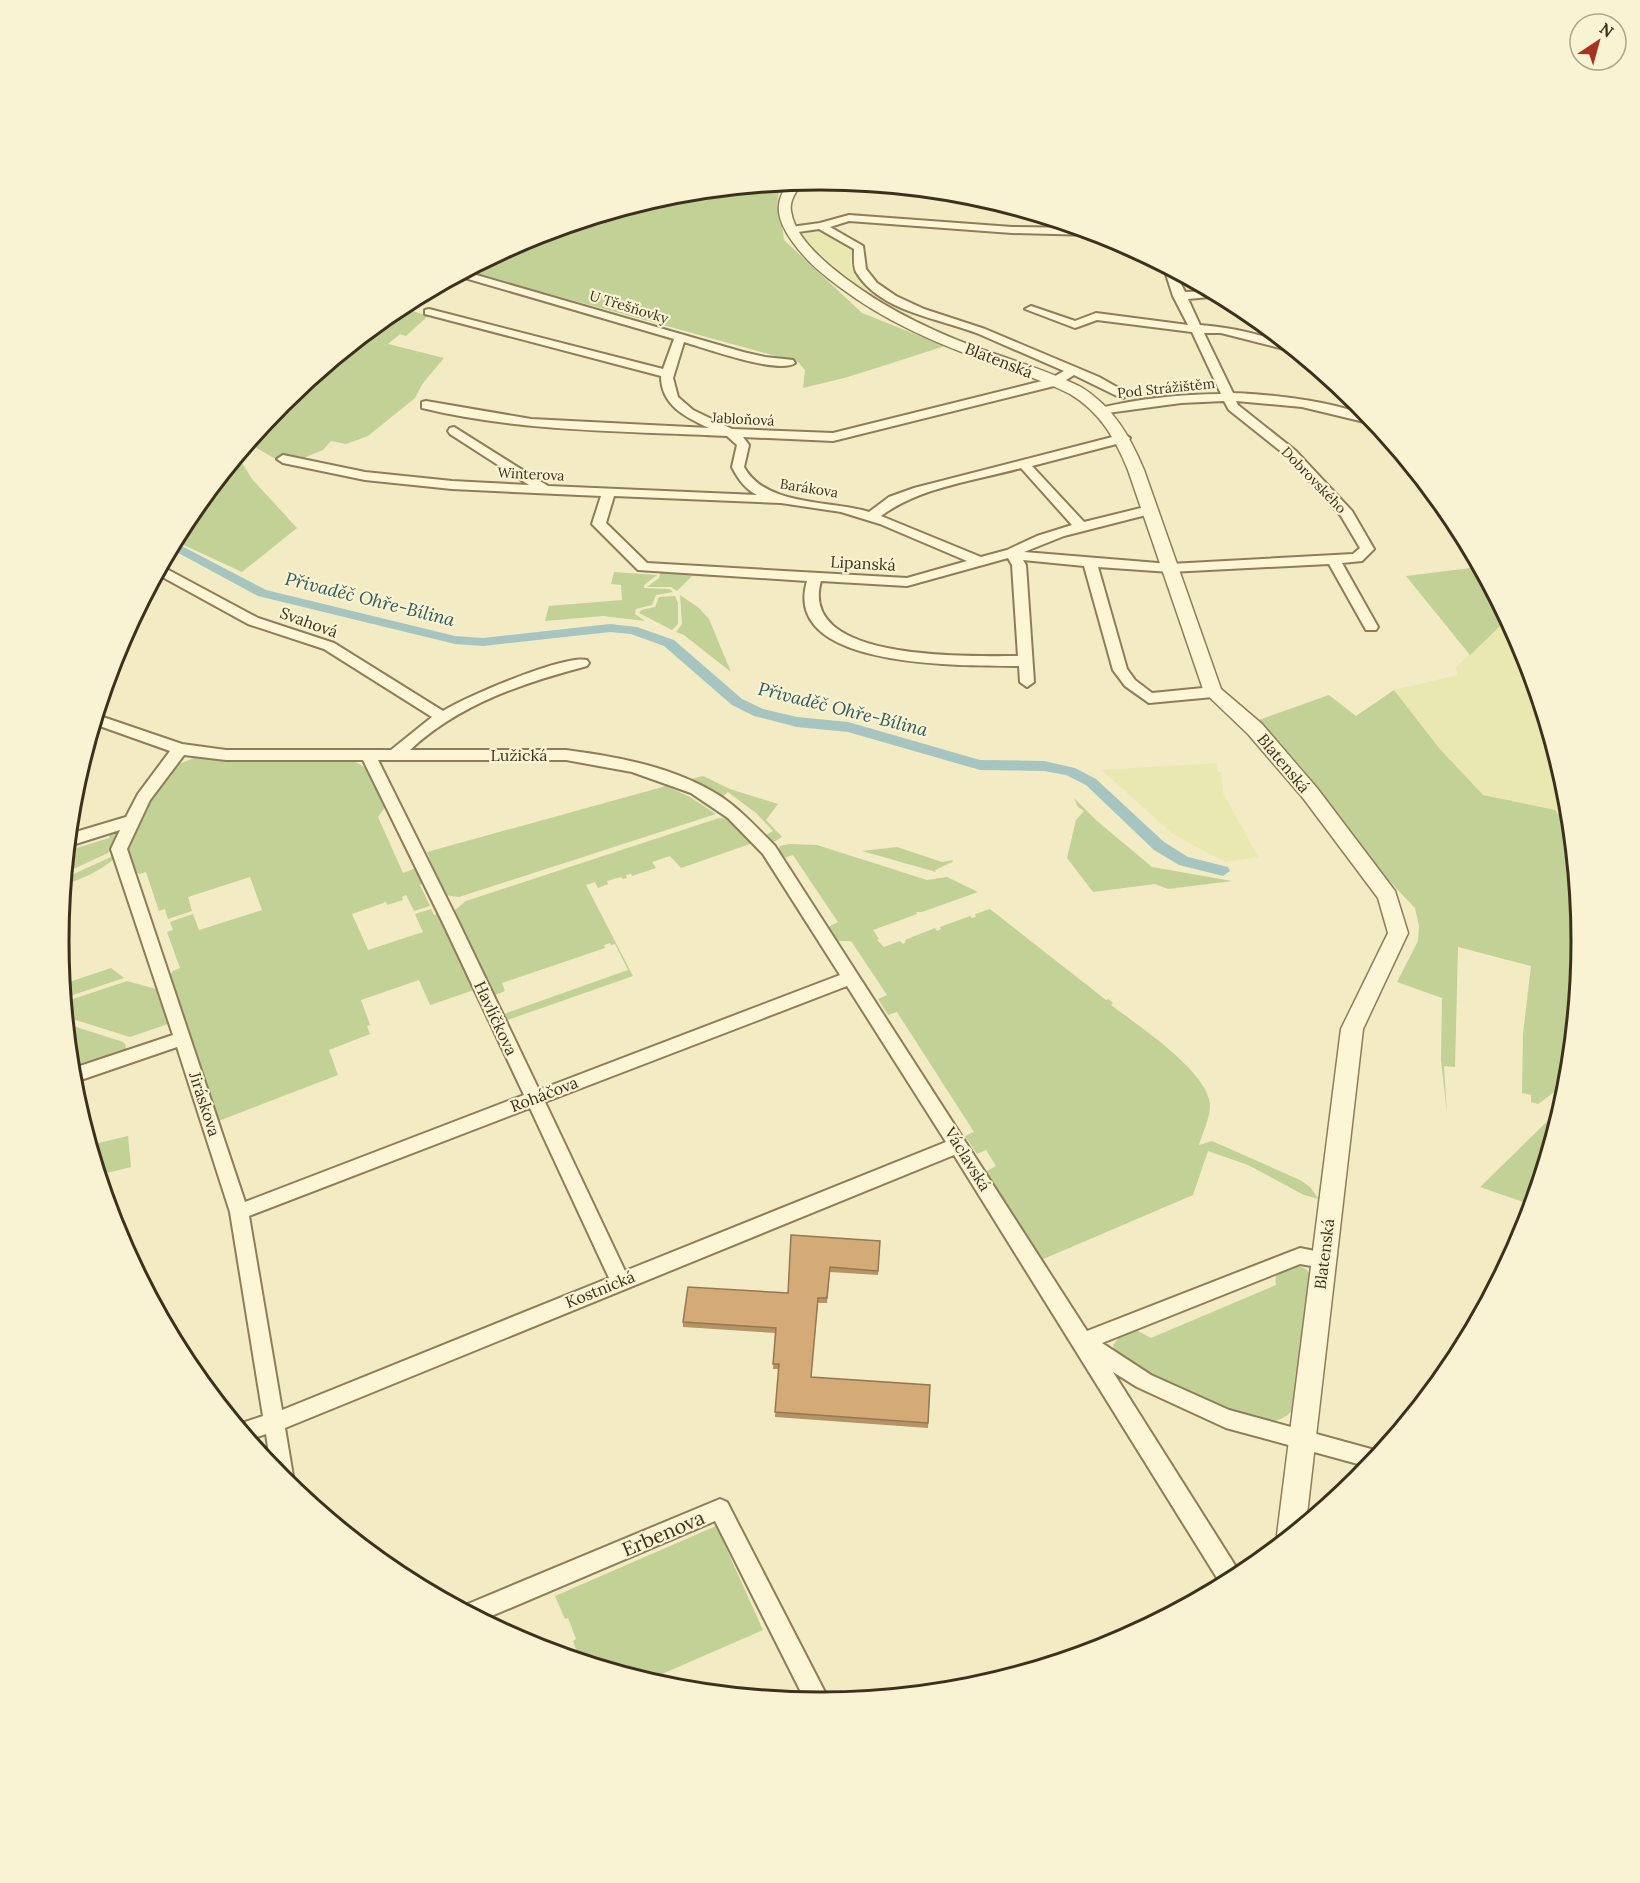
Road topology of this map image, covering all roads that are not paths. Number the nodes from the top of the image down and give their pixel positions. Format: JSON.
{"nodes":[{"id":1,"x":788,"y":191,"type":"edge"},
{"id":2,"x":821,"y":226,"type":"junction"},
{"id":3,"x":791,"y":230,"type":"junction"},
{"id":4,"x":1064,"y":231,"type":"edge"},
{"id":5,"x":472,"y":277,"type":"edge"},
{"id":6,"x":1172,"y":278,"type":"edge"},
{"id":7,"x":1202,"y":295,"type":"edge"},
{"id":8,"x":1179,"y":296,"type":"junction"},
{"id":9,"x":1031,"y":309,"type":"dead end"},
{"id":10,"x":429,"y":312,"type":"dead end"},
{"id":11,"x":1194,"y":327,"type":"junction"},
{"id":12,"x":680,"y":338,"type":"junction"},
{"id":13,"x":1274,"y":344,"type":"edge"},
{"id":14,"x":789,"y":363,"type":"dead end"},
{"id":15,"x":1073,"y":371,"type":"junction"},
{"id":16,"x":668,"y":374,"type":"junction"},
{"id":17,"x":1054,"y":382,"type":"junction"},
{"id":18,"x":1123,"y":394,"type":"dead end"},
{"id":19,"x":1229,"y":397,"type":"junction"},
{"id":20,"x":426,"y":405,"type":"dead end"},
{"id":21,"x":1104,"y":411,"type":"junction"},
{"id":22,"x":1357,"y":417,"type":"edge"},
{"id":23,"x":454,"y":431,"type":"dead end"},
{"id":24,"x":732,"y":434,"type":"junction"},
{"id":25,"x":1124,"y":438,"type":"junction"},
{"id":26,"x":283,"y":459,"type":"dead end"},
{"id":27,"x":1023,"y":463,"type":"junction"},
{"id":28,"x":545,"y":489,"type":"junction"},
{"id":29,"x":608,"y":493,"type":"junction"},
{"id":30,"x":779,"y":500,"type":"junction"},
{"id":31,"x":1149,"y":510,"type":"junction"},
{"id":32,"x":872,"y":516,"type":"junction"},
{"id":33,"x":1082,"y":528,"type":"junction"},
{"id":34,"x":1012,"y":553,"type":"junction"},
{"id":35,"x":1333,"y":559,"type":"junction"},
{"id":36,"x":978,"y":561,"type":"junction"},
{"id":37,"x":1090,"y":563,"type":"junction"},
{"id":38,"x":1170,"y":568,"type":"junction"},
{"id":39,"x":166,"y":574,"type":"edge"},
{"id":40,"x":814,"y":578,"type":"junction"},
{"id":41,"x":1371,"y":627,"type":"dead end"},
{"id":42,"x":1026,"y":661,"type":"junction"},
{"id":43,"x":582,"y":663,"type":"dead end"},
{"id":44,"x":1028,"y":682,"type":"dead end"},
{"id":45,"x":1213,"y":692,"type":"junction"},
{"id":46,"x":442,"y":717,"type":"junction"},
{"id":47,"x":103,"y":722,"type":"edge"},
{"id":48,"x":180,"y":748,"type":"junction"},
{"id":49,"x":368,"y":756,"type":"junction"},
{"id":50,"x":394,"y":756,"type":"junction"},
{"id":51,"x":132,"y":821,"type":"junction"},
{"id":52,"x":76,"y":838,"type":"edge"},
{"id":53,"x":850,"y":978,"type":"junction"},
{"id":54,"x":182,"y":1039,"type":"junction"},
{"id":55,"x":81,"y":1073,"type":"edge"},
{"id":56,"x":534,"y":1098,"type":"junction"},
{"id":57,"x":959,"y":1145,"type":"junction"},
{"id":58,"x":239,"y":1212,"type":"junction"},
{"id":59,"x":1323,"y":1260,"type":"junction"},
{"id":60,"x":620,"y":1281,"type":"junction"},
{"id":61,"x":1083,"y":1342,"type":"junction"},
{"id":62,"x":275,"y":1422,"type":"junction"},
{"id":63,"x":249,"y":1430,"type":"edge"},
{"id":64,"x":1304,"y":1441,"type":"junction"},
{"id":65,"x":1366,"y":1457,"type":"edge"},
{"id":66,"x":281,"y":1465,"type":"edge"},
{"id":67,"x":1293,"y":1524,"type":"edge"},
{"id":68,"x":1227,"y":1572,"type":"edge"},
{"id":69,"x":479,"y":1610,"type":"edge"},
{"id":70,"x":813,"y":1692,"type":"edge"}],
"edges":[{"from":1,"to":3,"type":"street","name":"Blatenská"},
{"from":2,"to":3,"type":"street"},
{"from":2,"to":4,"type":"street"},
{"from":2,"to":15,"type":"street"},
{"from":3,"to":17,"type":"street","name":"Blatenská"},
{"from":5,"to":12,"type":"street","name":"U Třešňovky"},
{"from":6,"to":8,"type":"street","name":"Dobrovského"},
{"from":7,"to":8,"type":"street"},
{"from":8,"to":11,"type":"street","name":"Dobrovského"},
{"from":9,"to":11,"type":"street"},
{"from":10,"to":16,"type":"street"},
{"from":11,"to":13,"type":"street"},
{"from":11,"to":19,"type":"street","name":"Dobrovského"},
{"from":12,"to":14,"type":"street","name":"U Třešňovky"},
{"from":12,"to":16,"type":"street"},
{"from":15,"to":17,"type":"street","name":"Jabloňová"},
{"from":15,"to":18,"type":"street"},
{"from":16,"to":24,"type":"street"},
{"from":17,"to":21,"type":"street","name":"Blatenská"},
{"from":17,"to":24,"type":"street","name":"Jabloňová"},
{"from":19,"to":21,"type":"street","name":"Pod Strážištěm"},
{"from":19,"to":22,"type":"street","name":"Pod Strážištěm"},
{"from":19,"to":35,"type":"street","name":"Dobrovského"},
{"from":20,"to":24,"type":"street","name":"Jabloňová"},
{"from":21,"to":25,"type":"street","name":"Blatenská"},
{"from":23,"to":28,"type":"street"},
{"from":24,"to":30,"type":"street","name":"Barákova"},
{"from":25,"to":27,"type":"street"},
{"from":25,"to":31,"type":"street","name":"Blatenská"},
{"from":26,"to":28,"type":"street","name":"Winterova"},
{"from":27,"to":32,"type":"street"},
{"from":27,"to":33,"type":"street"},
{"from":28,"to":29,"type":"street","name":"Winterova"},
{"from":29,"to":30,"type":"street","name":"Winterova"},
{"from":29,"to":40,"type":"street","name":"Lipanská"},
{"from":30,"to":32,"type":"street","name":"Barákova"},
{"from":31,"to":33,"type":"street"},
{"from":31,"to":38,"type":"street","name":"Blatenská"},
{"from":32,"to":36,"type":"street","name":"Barákova"},
{"from":33,"to":34,"type":"street"},
{"from":34,"to":36,"type":"street","name":"Lipanská"},
{"from":34,"to":37,"type":"street","name":"Lipanská"},
{"from":34,"to":42,"type":"street"},
{"from":35,"to":38,"type":"street","name":"Dobrovského"},
{"from":35,"to":41,"type":"street"},
{"from":36,"to":40,"type":"street","name":"Lipanská"},
{"from":37,"to":38,"type":"street","name":"Lipanská"},
{"from":37,"to":45,"type":"street"},
{"from":38,"to":45,"type":"street","name":"Blatenská"},
{"from":39,"to":46,"type":"street","name":"Svahová"},
{"from":40,"to":42,"type":"street"},
{"from":42,"to":44,"type":"street"},
{"from":43,"to":46,"type":"street"},
{"from":45,"to":59,"type":"street","name":"Blatenská"},
{"from":46,"to":50,"type":"street"},
{"from":47,"to":48,"type":"street","name":"Lužická"},
{"from":48,"to":49,"type":"street","name":"Lužická"},
{"from":48,"to":51,"type":"street","name":"Jiráskova"},
{"from":49,"to":50,"type":"street","name":"Lužická"},
{"from":49,"to":56,"type":"street","name":"Havlíčkova"},
{"from":50,"to":53,"type":"street","name":"Lužická"},
{"from":51,"to":52,"type":"street"},
{"from":51,"to":54,"type":"street","name":"Jiráskova"},
{"from":53,"to":56,"type":"street","name":"Roháčova"},
{"from":53,"to":57,"type":"street","name":"Václavská"},
{"from":54,"to":55,"type":"street"},
{"from":54,"to":58,"type":"street","name":"Jiráskova"},
{"from":56,"to":58,"type":"street","name":"Roháčova"},
{"from":56,"to":60,"type":"street","name":"Havlíčkova"},
{"from":57,"to":60,"type":"street","name":"Kostnická"},
{"from":57,"to":61,"type":"street","name":"Václavská"},
{"from":58,"to":62,"type":"street","name":"Jiráskova"},
{"from":59,"to":61,"type":"street"},
{"from":59,"to":64,"type":"street","name":"Blatenská"},
{"from":60,"to":62,"type":"street","name":"Kostnická"},
{"from":61,"to":64,"type":"street","name":"Václavská"},
{"from":61,"to":68,"type":"street","name":"Václavská"},
{"from":62,"to":63,"type":"street","name":"Kostnická"},
{"from":62,"to":66,"type":"street","name":"Jiráskova"},
{"from":64,"to":65,"type":"street","name":"Václavská"},
{"from":64,"to":67,"type":"street","name":"Blatenská"},
{"from":69,"to":70,"type":"street","name":"Erbenova"}]}
